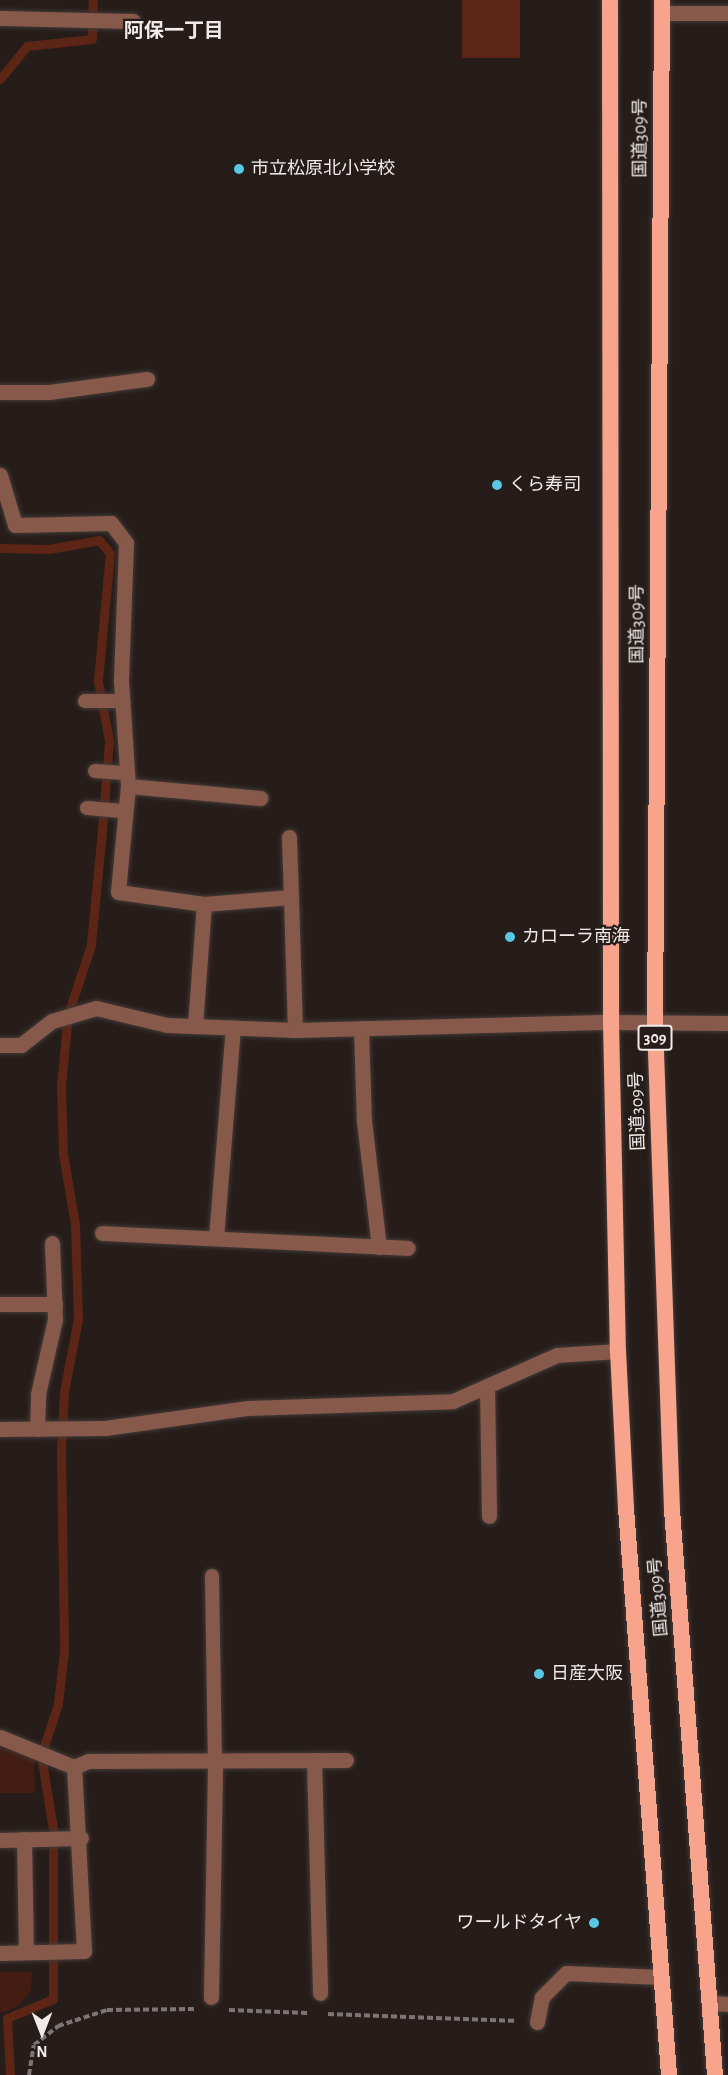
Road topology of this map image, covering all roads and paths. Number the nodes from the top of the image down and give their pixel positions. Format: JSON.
{"nodes":[{"id":1,"x":610,"y":0,"type":"edge"},
{"id":2,"x":662,"y":6,"type":"edge"},
{"id":3,"x":728,"y":13,"type":"edge"},
{"id":4,"x":0,"y":18,"type":"edge"},
{"id":5,"x":134,"y":21,"type":"dead end"},
{"id":6,"x":147,"y":379,"type":"dead end"},
{"id":7,"x":0,"y":392,"type":"edge"},
{"id":8,"x":0,"y":475,"type":"edge"},
{"id":9,"x":85,"y":701,"type":"dead end"},
{"id":10,"x":122,"y":701,"type":"junction"},
{"id":11,"x":95,"y":771,"type":"dead end"},
{"id":12,"x":127,"y":780,"type":"junction"},
{"id":13,"x":260,"y":798,"type":"dead end"},
{"id":14,"x":87,"y":808,"type":"dead end"},
{"id":15,"x":125,"y":811,"type":"junction"},
{"id":16,"x":289,"y":837,"type":"dead end"},
{"id":17,"x":291,"y":897,"type":"junction"},
{"id":18,"x":204,"y":904,"type":"junction"},
{"id":19,"x":611,"y":1022,"type":"junction"},
{"id":20,"x":655,"y":1023,"type":"junction"},
{"id":21,"x":728,"y":1023,"type":"edge"},
{"id":22,"x":195,"y":1026,"type":"junction"},
{"id":23,"x":233,"y":1028,"type":"junction"},
{"id":24,"x":361,"y":1028,"type":"junction"},
{"id":25,"x":295,"y":1030,"type":"junction"},
{"id":26,"x":0,"y":1045,"type":"edge"},
{"id":27,"x":102,"y":1233,"type":"dead end"},
{"id":28,"x":216,"y":1238,"type":"junction"},
{"id":29,"x":52,"y":1243,"type":"dead end"},
{"id":30,"x":380,"y":1247,"type":"junction"},
{"id":31,"x":408,"y":1248,"type":"dead end"},
{"id":32,"x":0,"y":1304,"type":"edge"},
{"id":33,"x":55,"y":1304,"type":"junction"},
{"id":34,"x":618,"y":1351,"type":"junction"},
{"id":35,"x":487,"y":1386,"type":"junction"},
{"id":36,"x":39,"y":1428,"type":"junction"},
{"id":37,"x":0,"y":1429,"type":"edge"},
{"id":38,"x":489,"y":1516,"type":"dead end"},
{"id":39,"x":212,"y":1576,"type":"dead end"},
{"id":40,"x":0,"y":1737,"type":"edge"},
{"id":41,"x":314,"y":1760,"type":"junction"},
{"id":42,"x":346,"y":1760,"type":"dead end"},
{"id":43,"x":215,"y":1761,"type":"junction"},
{"id":44,"x":67,"y":1764,"type":"junction"},
{"id":45,"x":77,"y":1838,"type":"junction"},
{"id":46,"x":29,"y":1839,"type":"junction"},
{"id":47,"x":0,"y":1840,"type":"edge"},
{"id":48,"x":30,"y":1952,"type":"junction"},
{"id":49,"x":0,"y":1953,"type":"edge"},
{"id":50,"x":661,"y":1977,"type":"junction"},
{"id":51,"x":320,"y":1993,"type":"dead end"},
{"id":52,"x":206,"y":2003,"type":"joint"},
{"id":53,"x":711,"y":2003,"type":"junction"},
{"id":54,"x":728,"y":2004,"type":"edge"},
{"id":55,"x":226,"y":2010,"type":"dead end"},
{"id":56,"x":537,"y":2022,"type":"joint"},
{"id":57,"x":29,"y":2075,"type":"edge"},
{"id":58,"x":669,"y":2075,"type":"edge"},
{"id":59,"x":715,"y":2075,"type":"edge"}],
"edges":[{"from":1,"to":19,"type":"highway","name":"国道309号","number":"309"},
{"from":2,"to":3,"type":"street"},
{"from":2,"to":20,"type":"highway","name":"国道309号","number":"309"},
{"from":4,"to":5,"type":"street"},
{"from":6,"to":7,"type":"street"},
{"from":8,"to":10,"type":"street"},
{"from":9,"to":10,"type":"lane"},
{"from":10,"to":12,"type":"street"},
{"from":11,"to":12,"type":"lane"},
{"from":12,"to":13,"type":"street"},
{"from":12,"to":15,"type":"street"},
{"from":14,"to":15,"type":"lane"},
{"from":15,"to":18,"type":"street"},
{"from":16,"to":17,"type":"street"},
{"from":17,"to":18,"type":"street"},
{"from":17,"to":25,"type":"street"},
{"from":18,"to":22,"type":"street"},
{"from":19,"to":20,"type":"street"},
{"from":19,"to":24,"type":"street"},
{"from":19,"to":34,"type":"highway","name":"国道309号","number":"309"},
{"from":20,"to":21,"type":"street"},
{"from":20,"to":53,"type":"highway","name":"国道309号","number":"309"},
{"from":22,"to":23,"type":"street"},
{"from":22,"to":26,"type":"street"},
{"from":23,"to":25,"type":"street"},
{"from":23,"to":28,"type":"street"},
{"from":24,"to":25,"type":"street"},
{"from":24,"to":30,"type":"street"},
{"from":27,"to":28,"type":"street"},
{"from":28,"to":30,"type":"street"},
{"from":29,"to":33,"type":"street"},
{"from":30,"to":31,"type":"street"},
{"from":32,"to":33,"type":"street"},
{"from":33,"to":36,"type":"street"},
{"from":34,"to":35,"type":"street"},
{"from":34,"to":50,"type":"highway","name":"国道309号","number":"309"},
{"from":35,"to":36,"type":"street"},
{"from":35,"to":38,"type":"street"},
{"from":36,"to":37,"type":"street"},
{"from":39,"to":43,"type":"lane"},
{"from":40,"to":44,"type":"street"},
{"from":41,"to":42,"type":"street"},
{"from":41,"to":43,"type":"street"},
{"from":41,"to":51,"type":"street"},
{"from":43,"to":44,"type":"street"},
{"from":43,"to":52,"type":"street"},
{"from":44,"to":45,"type":"street"},
{"from":45,"to":46,"type":"street"},
{"from":45,"to":48,"type":"street"},
{"from":46,"to":47,"type":"street"},
{"from":46,"to":48,"type":"street"},
{"from":48,"to":49,"type":"street"},
{"from":50,"to":56,"type":"street"},
{"from":50,"to":58,"type":"highway","name":"国道309号","number":"309"},
{"from":52,"to":57,"type":"path"},
{"from":53,"to":54,"type":"street"},
{"from":53,"to":59,"type":"highway","name":"国道309号","number":"309"},
{"from":55,"to":56,"type":"path"}]}
